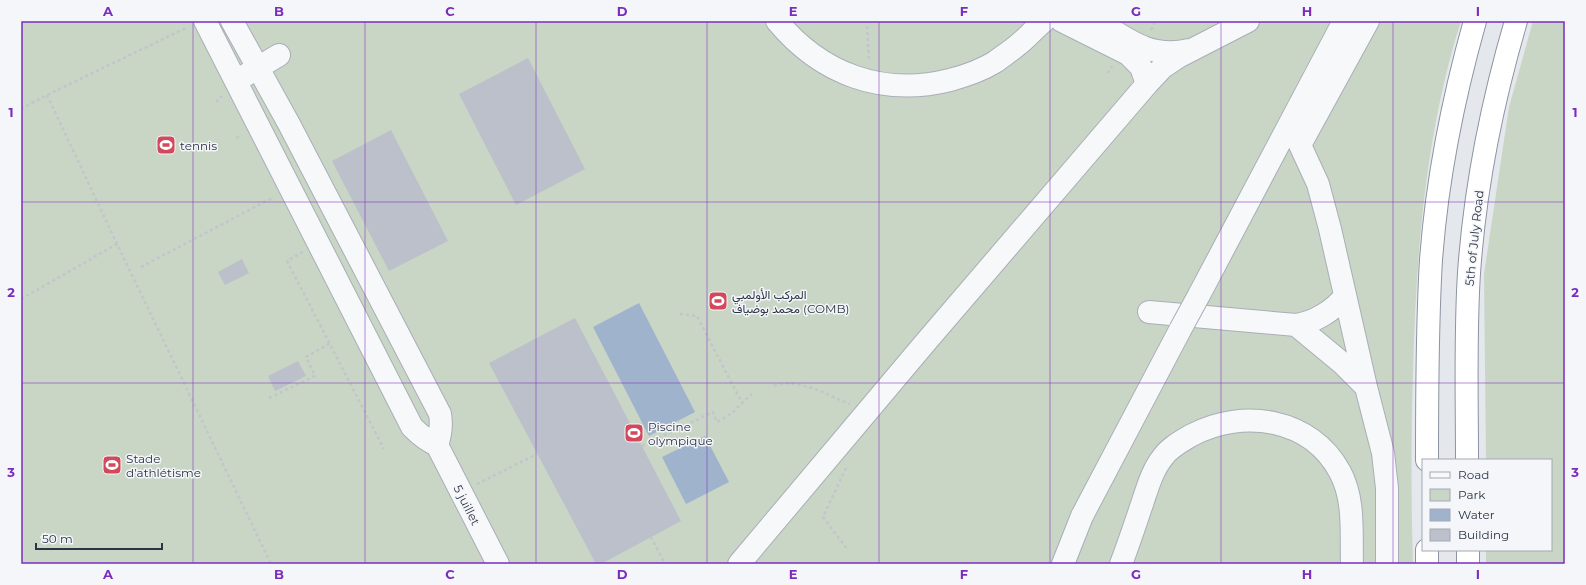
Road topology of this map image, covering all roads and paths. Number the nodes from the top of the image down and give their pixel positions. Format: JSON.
{"nodes":[{"id":1,"x":201,"y":21,"type":"edge"},
{"id":2,"x":232,"y":21,"type":"edge"},
{"id":3,"x":777,"y":21,"type":"edge"},
{"id":4,"x":1044,"y":21,"type":"edge"},
{"id":5,"x":1062,"y":21,"type":"edge"},
{"id":6,"x":1248,"y":21,"type":"edge"},
{"id":7,"x":1344,"y":21,"type":"edge"},
{"id":8,"x":1368,"y":21,"type":"edge"},
{"id":9,"x":1475,"y":21,"type":"edge"},
{"id":10,"x":1516,"y":21,"type":"edge"},
{"id":11,"x":867,"y":26,"type":"dead end"},
{"id":12,"x":1094,"y":26,"type":"edge"},
{"id":13,"x":1192,"y":49,"type":"junction"},
{"id":14,"x":279,"y":55,"type":"dead end"},
{"id":15,"x":258,"y":68,"type":"junction"},
{"id":16,"x":235,"y":81,"type":"junction"},
{"id":17,"x":871,"y":82,"type":"junction"},
{"id":18,"x":1147,"y":84,"type":"junction"},
{"id":19,"x":46,"y":94,"type":"junction"},
{"id":20,"x":21,"y":109,"type":"edge"},
{"id":21,"x":1288,"y":127,"type":"junction"},
{"id":22,"x":1300,"y":145,"type":"junction"},
{"id":23,"x":291,"y":188,"type":"junction"},
{"id":24,"x":318,"y":242,"type":"junction"},
{"id":25,"x":117,"y":244,"type":"junction"},
{"id":26,"x":141,"y":267,"type":"dead end"},
{"id":27,"x":1345,"y":296,"type":"junction"},
{"id":28,"x":21,"y":299,"type":"edge"},
{"id":29,"x":1149,"y":312,"type":"dead end"},
{"id":30,"x":680,"y":314,"type":"dead end"},
{"id":31,"x":1296,"y":325,"type":"junction"},
{"id":32,"x":330,"y":344,"type":"junction"},
{"id":33,"x":418,"y":370,"type":"junction"},
{"id":34,"x":391,"y":383,"type":"junction"},
{"id":35,"x":774,"y":386,"type":"dead end"},
{"id":36,"x":1366,"y":387,"type":"junction"},
{"id":37,"x":752,"y":394,"type":"dead end"},
{"id":38,"x":269,"y":398,"type":"dead end"},
{"id":39,"x":742,"y":403,"type":"junction"},
{"id":40,"x":868,"y":411,"type":"junction"},
{"id":41,"x":437,"y":445,"type":"junction"},
{"id":42,"x":642,"y":446,"type":"dead end"},
{"id":43,"x":384,"y":449,"type":"dead end"},
{"id":44,"x":537,"y":454,"type":"dead end"},
{"id":45,"x":1427,"y":459,"type":"edge"},
{"id":46,"x":1467,"y":459,"type":"edge"},
{"id":47,"x":847,"y":467,"type":"dead end"},
{"id":48,"x":489,"y":478,"type":"dead end"},
{"id":49,"x":651,"y":537,"type":"dead end"},
{"id":50,"x":848,"y":549,"type":"dead end"},
{"id":51,"x":1427,"y":551,"type":"edge"},
{"id":52,"x":1468,"y":551,"type":"edge"},
{"id":53,"x":271,"y":564,"type":"edge"},
{"id":54,"x":498,"y":564,"type":"edge"},
{"id":55,"x":665,"y":564,"type":"edge"},
{"id":56,"x":739,"y":564,"type":"edge"},
{"id":57,"x":1063,"y":564,"type":"edge"},
{"id":58,"x":1121,"y":564,"type":"edge"},
{"id":59,"x":1352,"y":564,"type":"edge"},
{"id":60,"x":1387,"y":564,"type":"edge"},
{"id":61,"x":1427,"y":564,"type":"edge"},
{"id":62,"x":1468,"y":564,"type":"edge"}],
"edges":[{"from":1,"to":16,"type":"street"},
{"from":1,"to":19,"type":"path"},
{"from":2,"to":15,"type":"street"},
{"from":3,"to":17,"type":"street"},
{"from":4,"to":17,"type":"street"},
{"from":5,"to":12,"type":"street"},
{"from":6,"to":13,"type":"street"},
{"from":7,"to":21,"type":"street"},
{"from":8,"to":22,"type":"street"},
{"from":9,"to":45,"type":"highway"},
{"from":10,"to":46,"type":"highway","name":"5th of July Road"},
{"from":11,"to":17,"type":"path"},
{"from":12,"to":13,"type":"street"},
{"from":12,"to":18,"type":"street"},
{"from":13,"to":18,"type":"street"},
{"from":14,"to":15,"type":"street"},
{"from":15,"to":16,"type":"street"},
{"from":15,"to":33,"type":"street"},
{"from":16,"to":23,"type":"street"},
{"from":18,"to":40,"type":"street"},
{"from":19,"to":20,"type":"path"},
{"from":19,"to":25,"type":"path"},
{"from":21,"to":22,"type":"street"},
{"from":21,"to":57,"type":"street","bridge":true},
{"from":22,"to":27,"type":"street"},
{"from":23,"to":24,"type":"street"},
{"from":23,"to":26,"type":"path"},
{"from":24,"to":32,"type":"path"},
{"from":24,"to":34,"type":"street"},
{"from":25,"to":28,"type":"path"},
{"from":25,"to":53,"type":"path"},
{"from":27,"to":31,"type":"street"},
{"from":27,"to":36,"type":"street"},
{"from":29,"to":31,"type":"street"},
{"from":30,"to":39,"type":"path"},
{"from":31,"to":36,"type":"street"},
{"from":32,"to":38,"type":"path"},
{"from":32,"to":43,"type":"path"},
{"from":33,"to":34,"type":"street"},
{"from":33,"to":41,"type":"street"},
{"from":34,"to":41,"type":"street"},
{"from":35,"to":40,"type":"path"},
{"from":36,"to":60,"type":"street"},
{"from":37,"to":39,"type":"path"},
{"from":39,"to":42,"type":"path"},
{"from":40,"to":56,"type":"street"},
{"from":41,"to":54,"type":"street","name":"5 juillet"},
{"from":44,"to":48,"type":"path"},
{"from":47,"to":50,"type":"path"},
{"from":49,"to":55,"type":"path"},
{"from":51,"to":61,"type":"highway"},
{"from":52,"to":62,"type":"highway"},
{"from":58,"to":59,"type":"street"}]}
